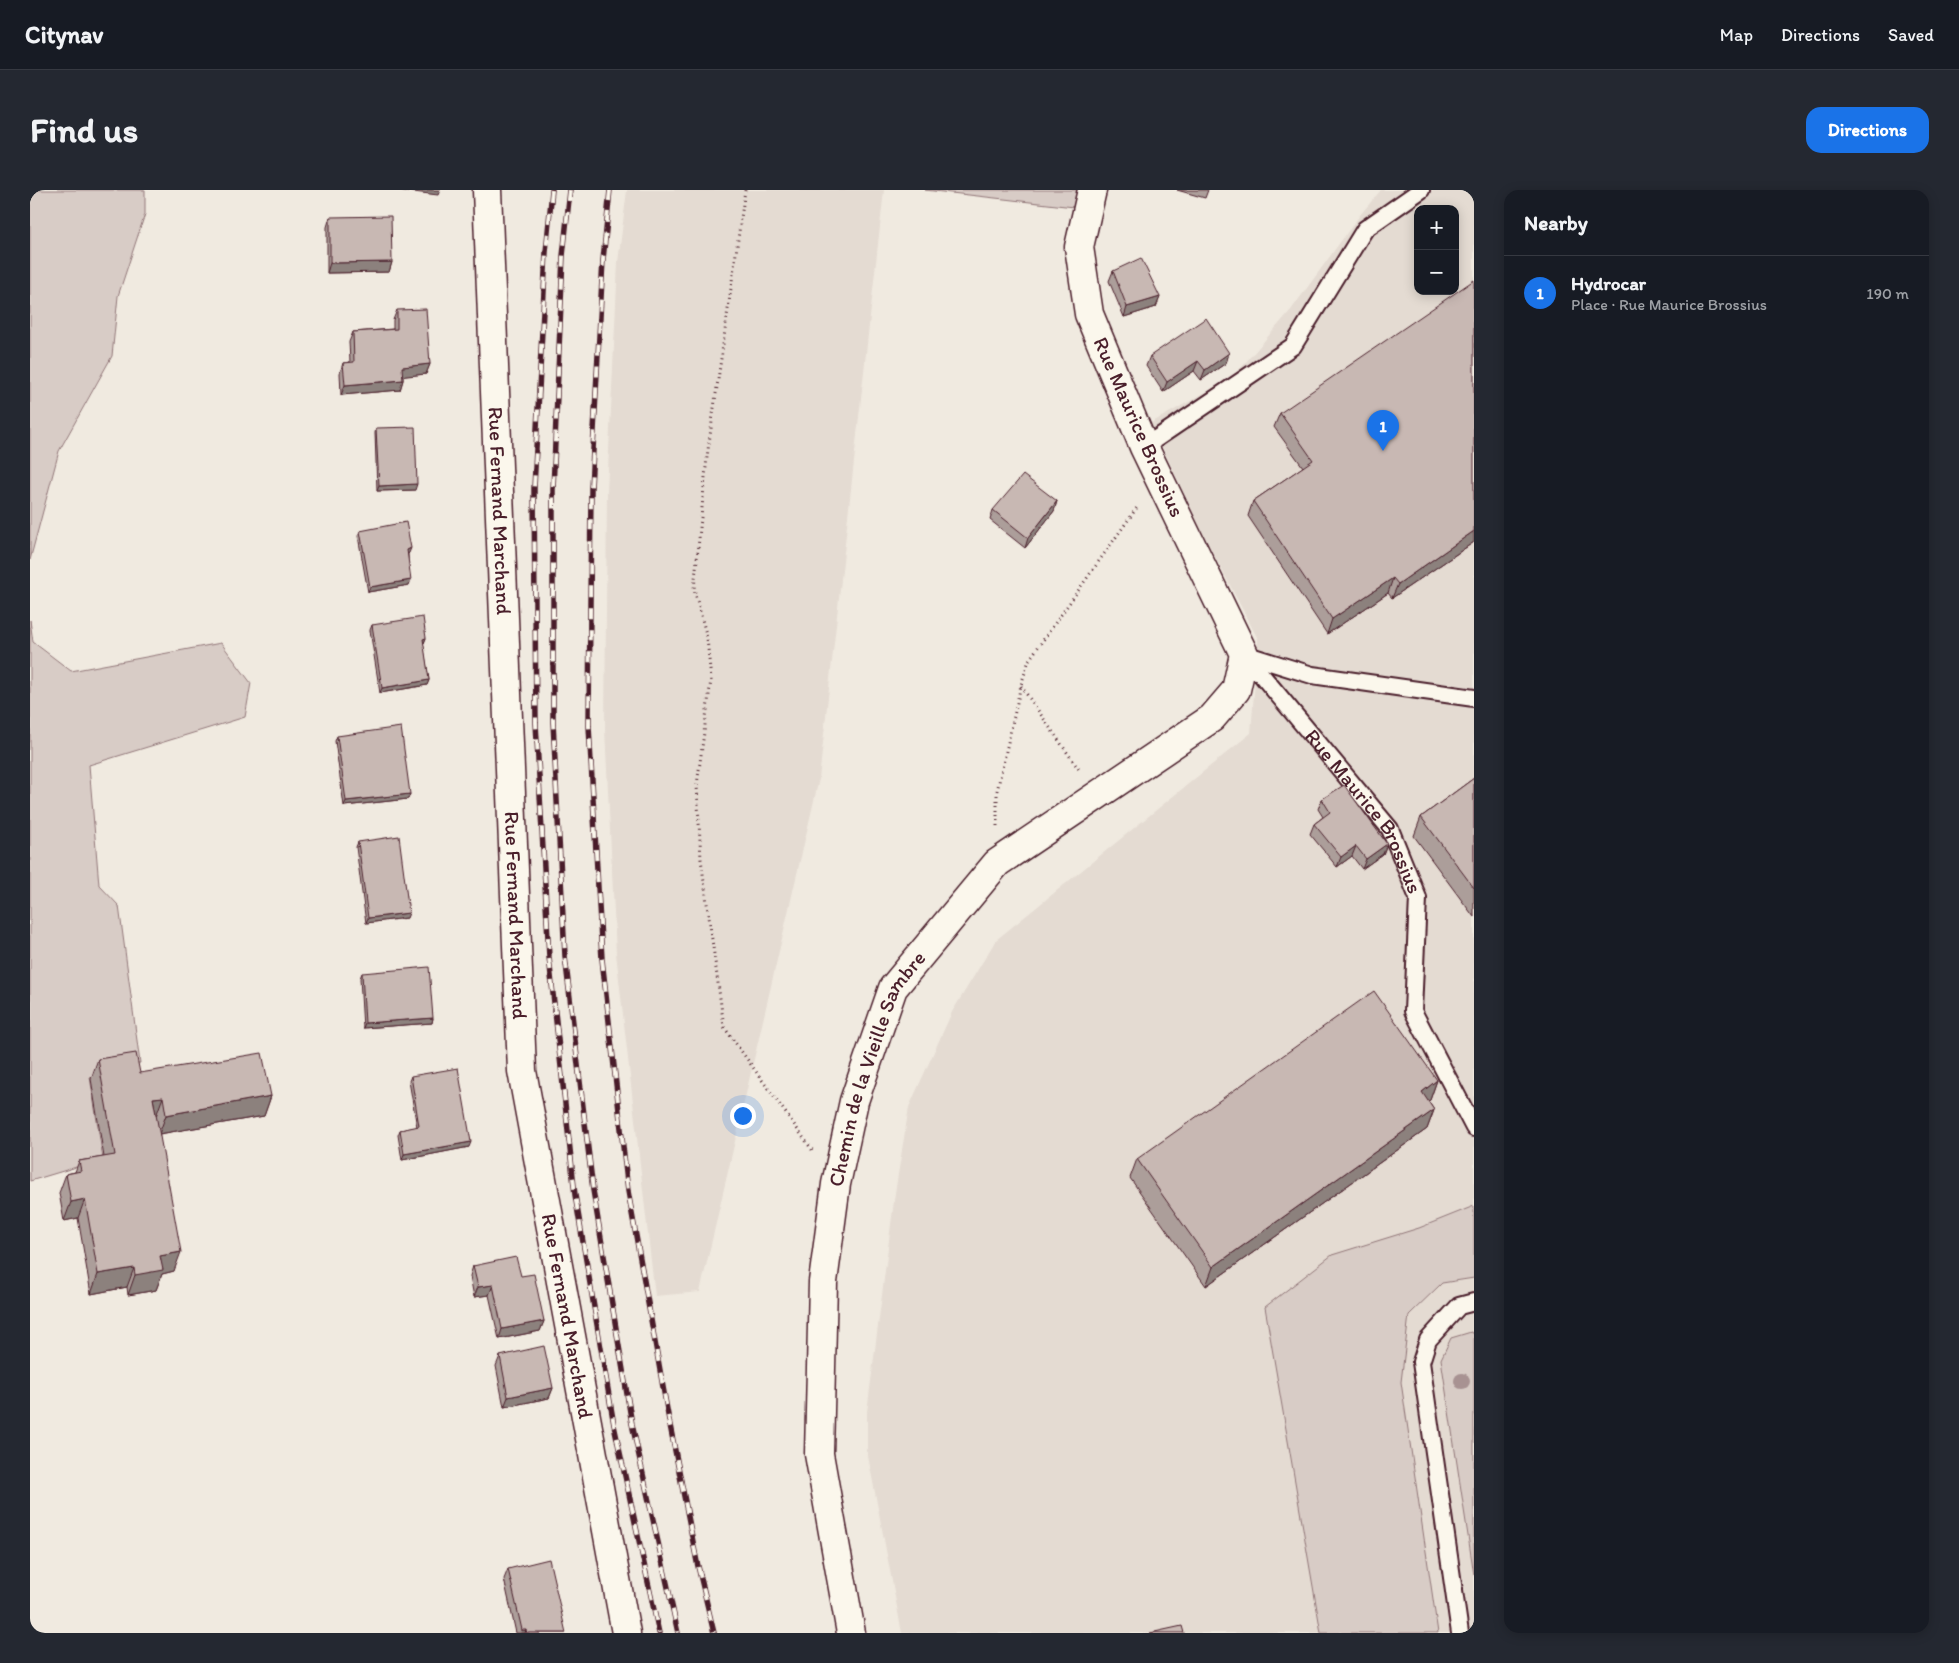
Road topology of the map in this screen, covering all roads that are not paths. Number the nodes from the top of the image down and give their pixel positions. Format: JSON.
{"nodes":[{"id":1,"x":487,"y":190,"type":"edge"},
{"id":2,"x":1092,"y":190,"type":"edge"},
{"id":3,"x":1421,"y":190,"type":"edge"},
{"id":4,"x":1144,"y":447,"type":"junction"},
{"id":5,"x":1244,"y":654,"type":"junction"},
{"id":6,"x":1474,"y":698,"type":"edge"},
{"id":7,"x":1474,"y":1128,"type":"edge"},
{"id":8,"x":1474,"y":1302,"type":"edge"},
{"id":9,"x":626,"y":1633,"type":"edge"},
{"id":10,"x":851,"y":1633,"type":"edge"},
{"id":11,"x":1460,"y":1633,"type":"edge"}],
"edges":[{"from":1,"to":9,"type":"street","name":"Rue Fernand Marchand"},
{"from":2,"to":4,"type":"street","name":"Rue Maurice Brossius"},
{"from":3,"to":4,"type":"lane"},
{"from":4,"to":5,"type":"street","name":"Rue Maurice Brossius"},
{"from":5,"to":6,"type":"lane"},
{"from":5,"to":7,"type":"lane","name":"Rue Maurice Brossius"},
{"from":5,"to":10,"type":"street","name":"Chemin de la Vieille Sambre"},
{"from":8,"to":11,"type":"lane"}]}
